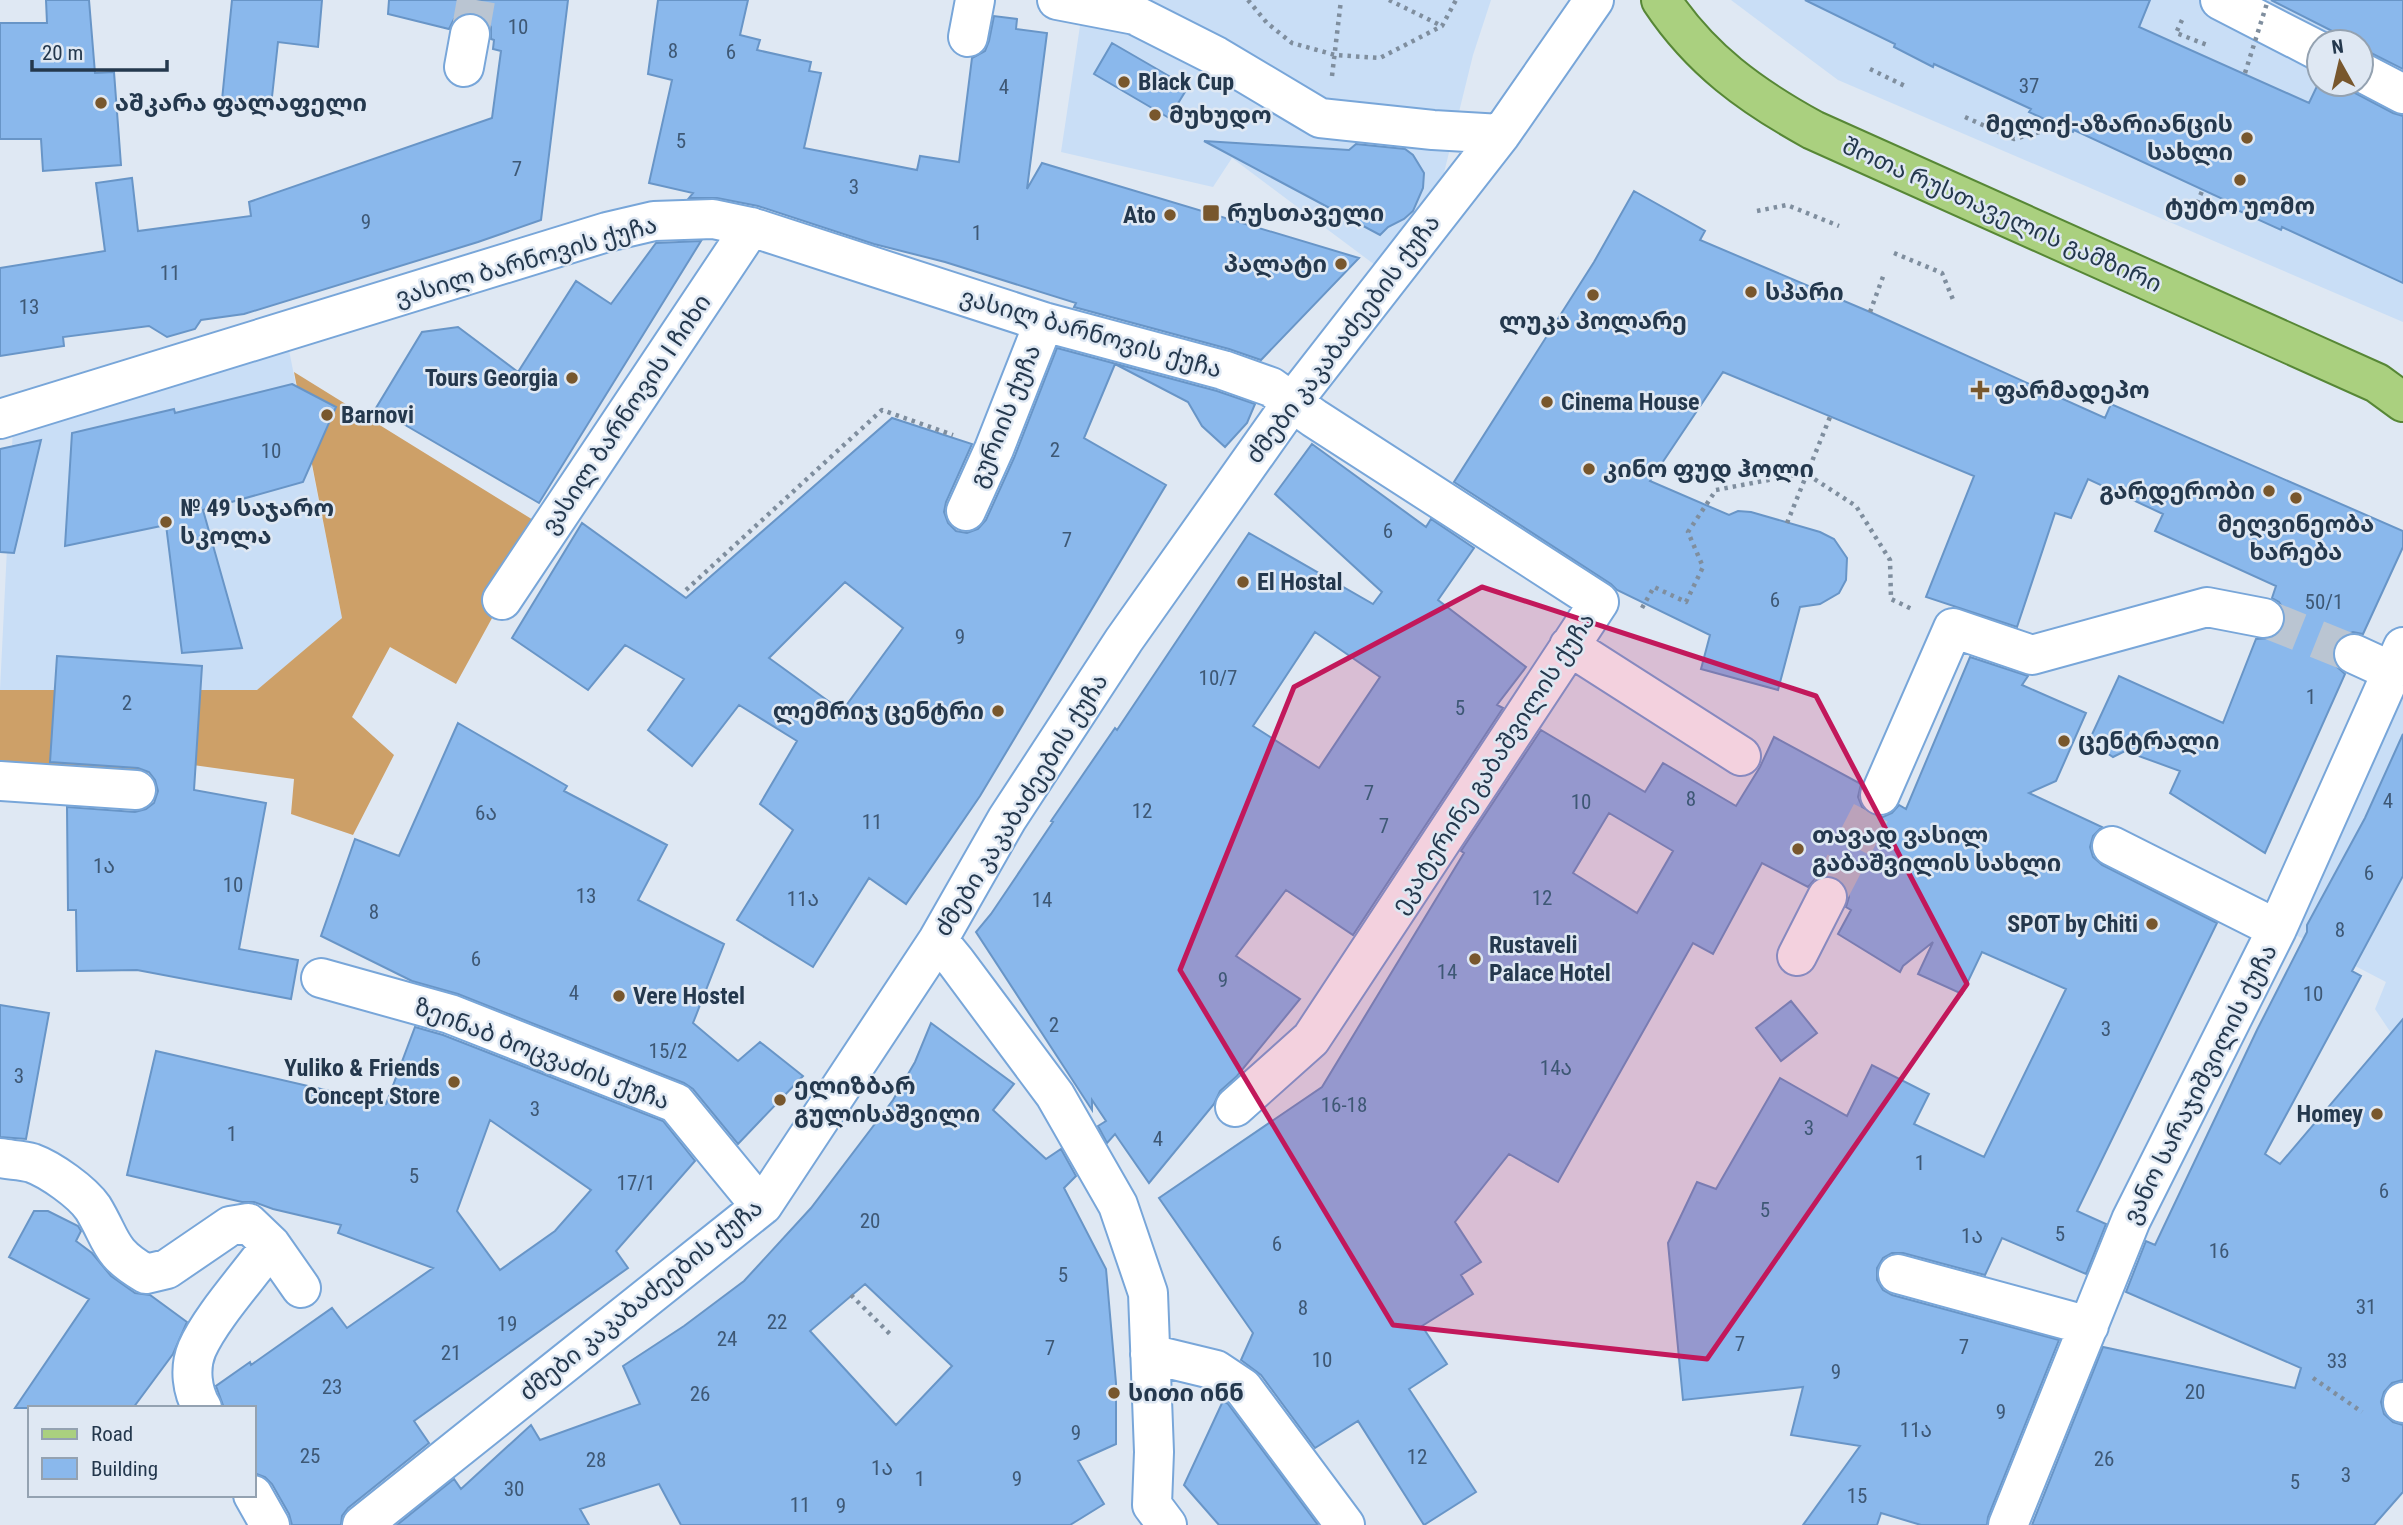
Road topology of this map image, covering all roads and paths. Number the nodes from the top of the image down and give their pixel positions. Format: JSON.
{"nodes":[{"id":1,"x":975,"y":0,"type":"edge"},
{"id":2,"x":1057,"y":0,"type":"edge"},
{"id":3,"x":1248,"y":0,"type":"edge"},
{"id":4,"x":1340,"y":0,"type":"edge"},
{"id":5,"x":1389,"y":0,"type":"edge"},
{"id":6,"x":1456,"y":0,"type":"edge"},
{"id":7,"x":1594,"y":0,"type":"edge"},
{"id":8,"x":1661,"y":0,"type":"edge"},
{"id":9,"x":2220,"y":0,"type":"edge"},
{"id":10,"x":2268,"y":0,"type":"edge"},
{"id":11,"x":1131,"y":8,"type":"edge"},
{"id":12,"x":1442,"y":26,"type":"junction"},
{"id":13,"x":968,"y":37,"type":"dead end"},
{"id":14,"x":2305,"y":44,"type":"edge"},
{"id":15,"x":1335,"y":55,"type":"junction"},
{"id":16,"x":1334,"y":66,"type":"dead end"},
{"id":17,"x":1870,"y":69,"type":"dead end"},
{"id":18,"x":2245,"y":74,"type":"dead end"},
{"id":19,"x":2375,"y":79,"type":"edge"},
{"id":20,"x":1905,"y":86,"type":"dead end"},
{"id":21,"x":2403,"y":94,"type":"edge"},
{"id":22,"x":1965,"y":117,"type":"dead end"},
{"id":23,"x":2040,"y":132,"type":"dead end"},
{"id":24,"x":1502,"y":134,"type":"junction"},
{"id":25,"x":2203,"y":190,"type":"dead end"},
{"id":26,"x":2197,"y":203,"type":"dead end"},
{"id":27,"x":1757,"y":211,"type":"dead end"},
{"id":28,"x":1839,"y":226,"type":"dead end"},
{"id":29,"x":751,"y":227,"type":"junction"},
{"id":30,"x":1894,"y":253,"type":"dead end"},
{"id":31,"x":1884,"y":274,"type":"dead end"},
{"id":32,"x":1954,"y":302,"type":"dead end"},
{"id":33,"x":1870,"y":312,"type":"dead end"},
{"id":34,"x":1044,"y":322,"type":"junction"},
{"id":35,"x":2394,"y":391,"type":"edge"},
{"id":36,"x":1293,"y":401,"type":"junction"},
{"id":37,"x":1830,"y":417,"type":"dead end"},
{"id":38,"x":0,"y":419,"type":"edge"},
{"id":39,"x":994,"y":449,"type":"junction"},
{"id":40,"x":1805,"y":473,"type":"junction"},
{"id":41,"x":966,"y":511,"type":"dead end"},
{"id":42,"x":1787,"y":523,"type":"dead end"},
{"id":43,"x":686,"y":590,"type":"dead end"},
{"id":44,"x":1648,"y":597,"type":"dead end"},
{"id":45,"x":502,"y":600,"type":"dead end"},
{"id":46,"x":2264,"y":618,"type":"tunnel mouth"},
{"id":47,"x":1953,"y":628,"type":"junction"},
{"id":48,"x":1569,"y":646,"type":"junction"},
{"id":49,"x":2354,"y":654,"type":"tunnel mouth"},
{"id":50,"x":2397,"y":659,"type":"edge"},
{"id":51,"x":1741,"y":756,"type":"dead end"},
{"id":52,"x":0,"y":781,"type":"edge"},
{"id":53,"x":136,"y":790,"type":"dead end"},
{"id":54,"x":1880,"y":795,"type":"tunnel mouth"},
{"id":55,"x":2112,"y":846,"type":"dead end"},
{"id":56,"x":1827,"y":897,"type":"tunnel mouth"},
{"id":57,"x":2277,"y":929,"type":"junction"},
{"id":58,"x":937,"y":940,"type":"junction"},
{"id":59,"x":1797,"y":956,"type":"dead end"},
{"id":60,"x":321,"y":978,"type":"dead end"},
{"id":61,"x":1235,"y":1107,"type":"dead end"},
{"id":62,"x":16,"y":1161,"type":"edge"},
{"id":63,"x":762,"y":1205,"type":"junction"},
{"id":64,"x":271,"y":1245,"type":"junction"},
{"id":65,"x":1898,"y":1274,"type":"dead end"},
{"id":66,"x":301,"y":1288,"type":"dead end"},
{"id":67,"x":851,"y":1295,"type":"dead end"},
{"id":68,"x":2089,"y":1326,"type":"junction"},
{"id":69,"x":891,"y":1335,"type":"dead end"},
{"id":70,"x":1150,"y":1354,"type":"junction"},
{"id":71,"x":201,"y":1406,"type":"edge"},
{"id":72,"x":254,"y":1497,"type":"edge"},
{"id":73,"x":1149,"y":1518,"type":"edge"},
{"id":74,"x":270,"y":1525,"type":"edge"},
{"id":75,"x":362,"y":1525,"type":"edge"},
{"id":76,"x":1345,"y":1525,"type":"edge"},
{"id":77,"x":2008,"y":1525,"type":"edge"}],
"edges":[{"from":1,"to":13,"type":"street"},
{"from":2,"to":11,"type":"street"},
{"from":3,"to":15,"type":"path"},
{"from":4,"to":15,"type":"path"},
{"from":5,"to":12,"type":"path"},
{"from":6,"to":12,"type":"path"},
{"from":7,"to":24,"type":"street","name":"ძმები კაკაბაძეების ქუჩა"},
{"from":8,"to":35,"type":"main road","name":"შოთა რუსთაველის გამზირი"},
{"from":9,"to":14,"type":"street"},
{"from":10,"to":18,"type":"path","bridge":true},
{"from":11,"to":24,"type":"street"},
{"from":12,"to":15,"type":"path"},
{"from":15,"to":16,"type":"path"},
{"from":17,"to":20,"type":"path"},
{"from":19,"to":21,"type":"street"},
{"from":22,"to":23,"type":"path"},
{"from":24,"to":36,"type":"street","name":"ძმები კაკაბაძეების ქუჩა"},
{"from":25,"to":26,"type":"path"},
{"from":27,"to":28,"type":"path"},
{"from":29,"to":34,"type":"street","name":"ვასილ ბარნოვის ქუჩა"},
{"from":29,"to":38,"type":"street","name":"ვასილ ბარნოვის ქუჩა"},
{"from":29,"to":45,"type":"street","name":"ვასილ ბარნოვის I ჩიხი"},
{"from":30,"to":32,"type":"path"},
{"from":31,"to":33,"type":"path"},
{"from":34,"to":36,"type":"street","name":"ვასილ ბარნოვის ქუჩა"},
{"from":34,"to":39,"type":"street","name":"გურიის ქუჩა"},
{"from":36,"to":48,"type":"street","name":"ეკატერინე გაბაშვილის ქუჩა"},
{"from":36,"to":58,"type":"street","name":"ძმები კაკაბაძეების ქუჩა"},
{"from":37,"to":40,"type":"path"},
{"from":39,"to":41,"type":"street","name":"გურიის ქუჩა"},
{"from":39,"to":43,"type":"path"},
{"from":40,"to":42,"type":"path"},
{"from":40,"to":44,"type":"path"},
{"from":40,"to":47,"type":"path"},
{"from":46,"to":47,"type":"street"},
{"from":47,"to":54,"type":"street"},
{"from":48,"to":51,"type":"street"},
{"from":48,"to":61,"type":"street","name":"ეკატერინე გაბაშვილის ქუჩა"},
{"from":49,"to":50,"type":"street"},
{"from":50,"to":57,"type":"street","name":"ვანო სარაჯიშვილის ქუჩა"},
{"from":52,"to":53,"type":"street"},
{"from":55,"to":57,"type":"street"},
{"from":56,"to":59,"type":"street"},
{"from":57,"to":68,"type":"street","name":"ვანო სარაჯიშვილის ქუჩა"},
{"from":58,"to":63,"type":"street","name":"ძმები კაკაბაძეების ქუჩა"},
{"from":58,"to":70,"type":"street"},
{"from":60,"to":63,"type":"street","name":"ზეინაბ ბოცვაძის ქუჩა"},
{"from":62,"to":64,"type":"street"},
{"from":63,"to":75,"type":"street","name":"ძმები კაკაბაძეების ქუჩა"},
{"from":64,"to":66,"type":"street"},
{"from":64,"to":71,"type":"street"},
{"from":65,"to":68,"type":"street"},
{"from":67,"to":69,"type":"path"},
{"from":68,"to":77,"type":"street","name":"ვანო სარაჯიშვილის ქუჩა"},
{"from":70,"to":73,"type":"street"},
{"from":70,"to":76,"type":"street"},
{"from":72,"to":74,"type":"street"}]}
